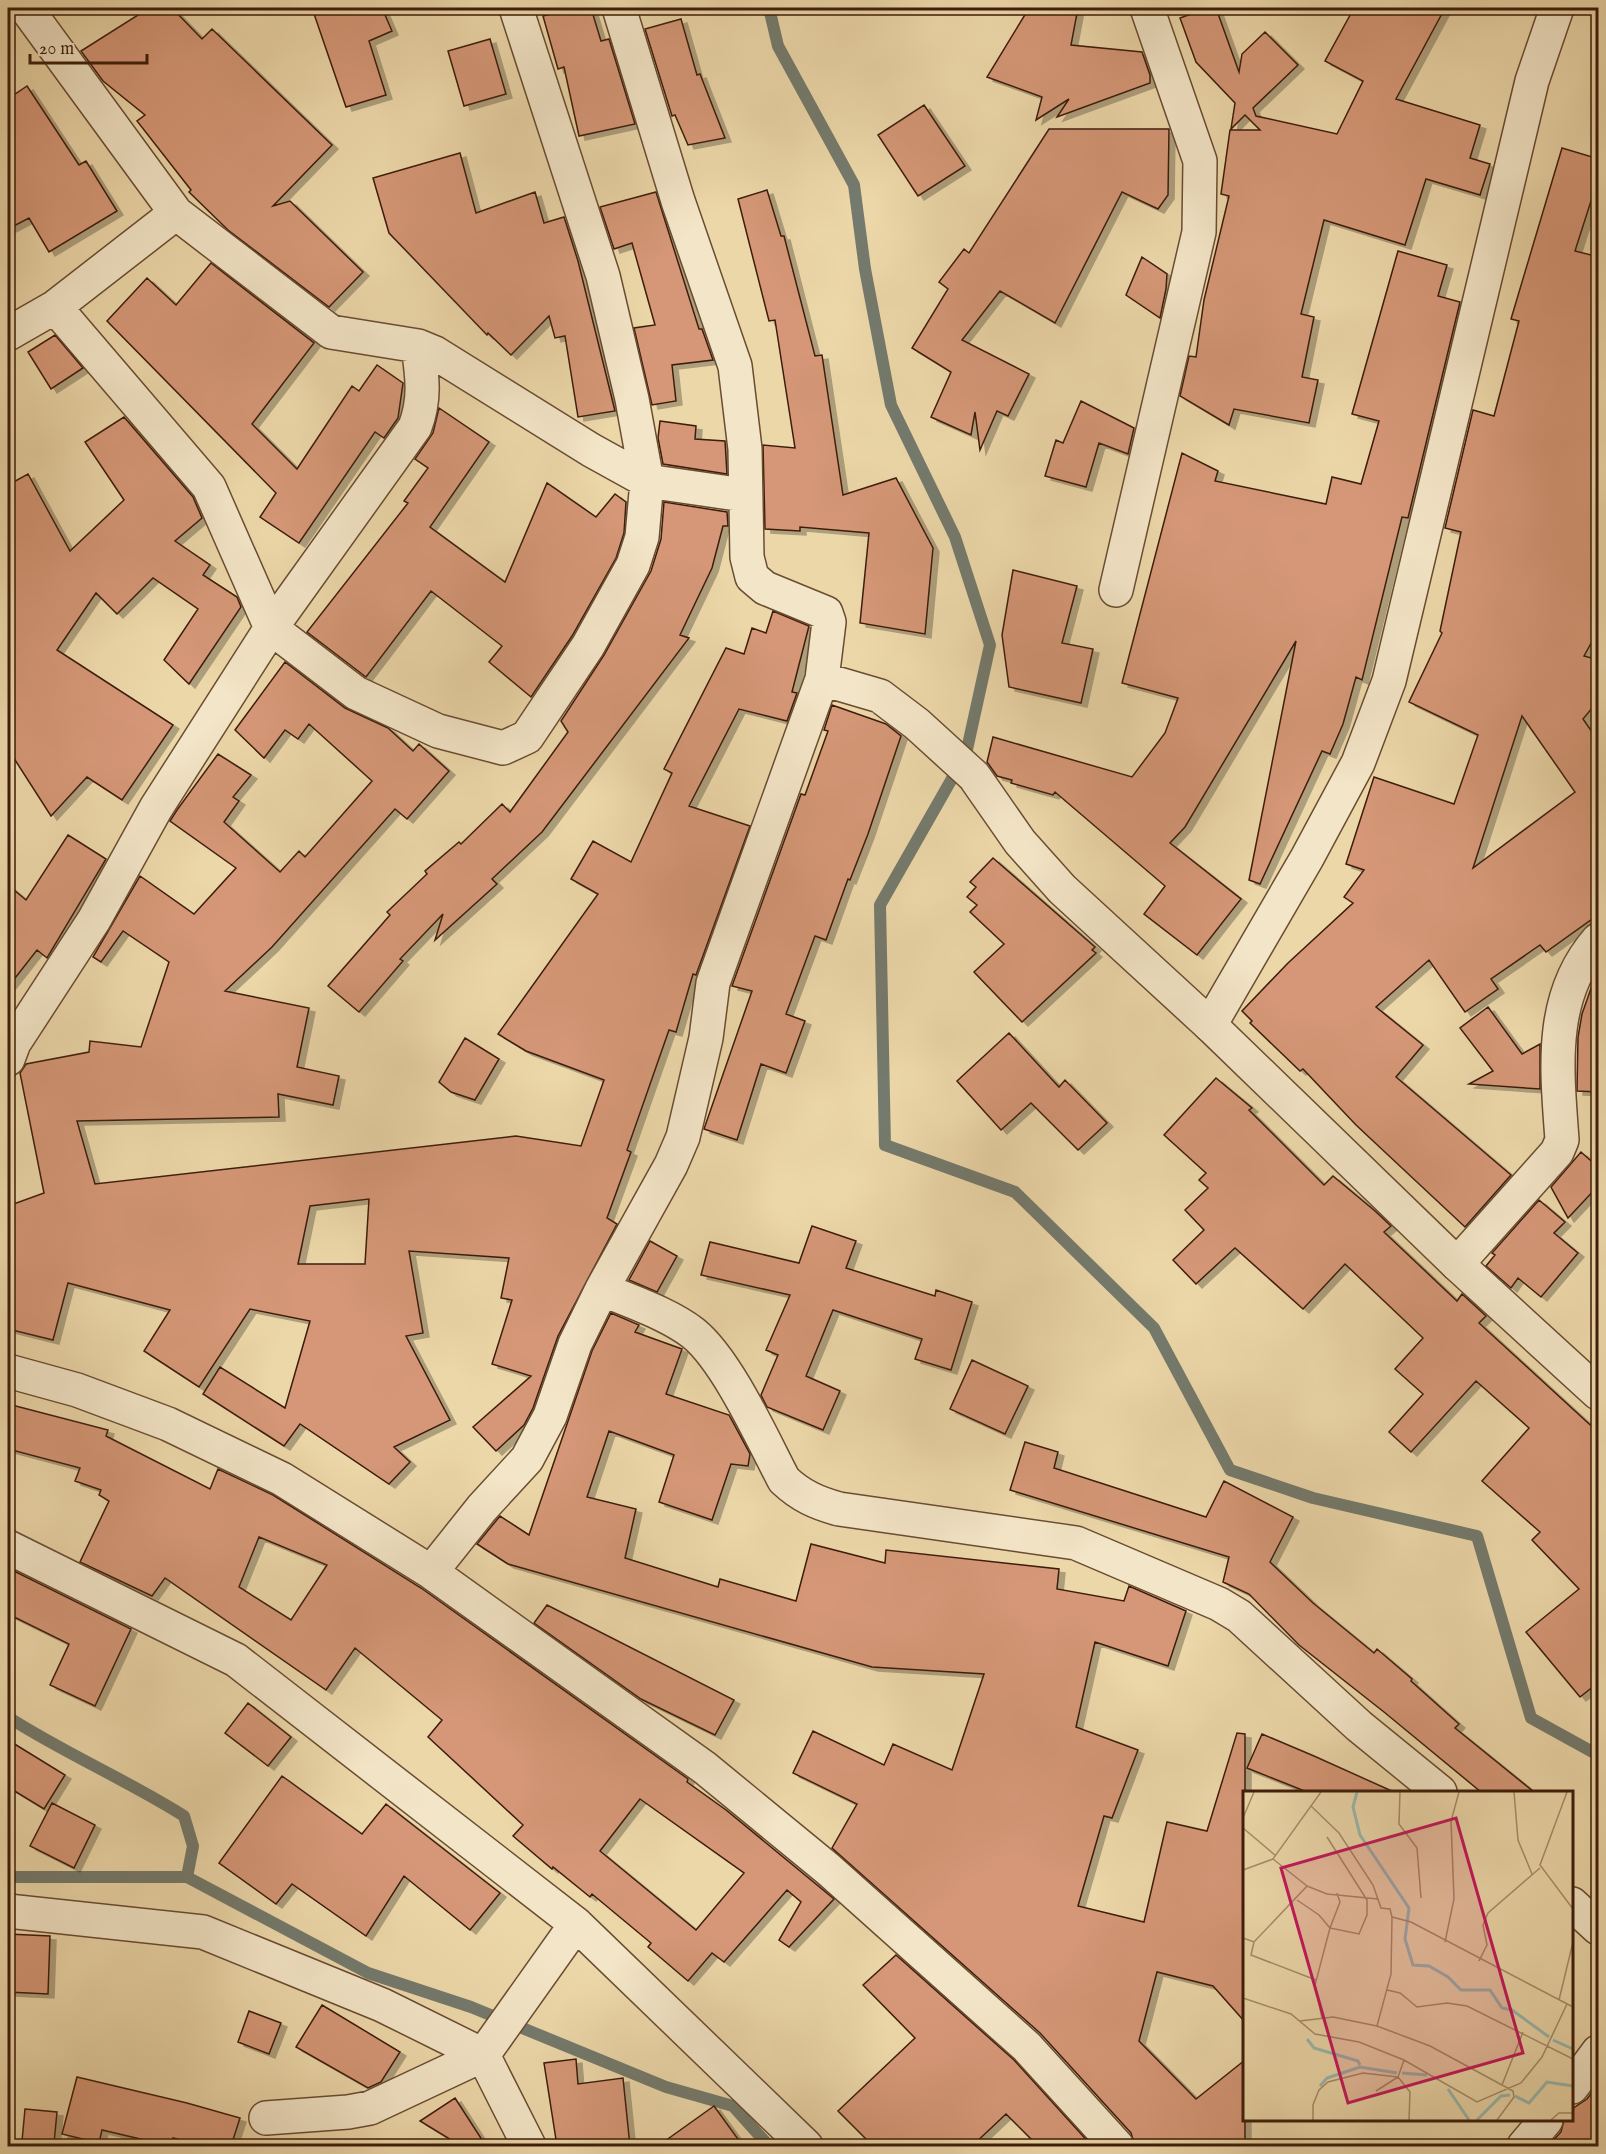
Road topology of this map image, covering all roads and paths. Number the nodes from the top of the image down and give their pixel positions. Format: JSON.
{"nodes":[{"id":1,"x":26,"y":8,"type":"edge"},
{"id":2,"x":516,"y":8,"type":"edge"},
{"id":3,"x":619,"y":8,"type":"edge"},
{"id":4,"x":1147,"y":8,"type":"edge"},
{"id":5,"x":1557,"y":8,"type":"edge"},
{"id":6,"x":176,"y":213,"type":"junction"},
{"id":7,"x":55,"y":308,"type":"junction"},
{"id":8,"x":8,"y":334,"type":"edge"},
{"id":9,"x":418,"y":346,"type":"junction"},
{"id":10,"x":647,"y":481,"type":"junction"},
{"id":11,"x":744,"y":495,"type":"junction"},
{"id":12,"x":1116,"y":590,"type":"dead end"},
{"id":13,"x":271,"y":628,"type":"junction"},
{"id":14,"x":822,"y":679,"type":"junction"},
{"id":15,"x":1599,"y":940,"type":"edge"},
{"id":16,"x":1210,"y":1025,"type":"junction"},
{"id":17,"x":12,"y":1038,"type":"edge"},
{"id":18,"x":1457,"y":1264,"type":"junction"},
{"id":19,"x":602,"y":1289,"type":"junction"},
{"id":20,"x":8,"y":1371,"type":"edge"},
{"id":21,"x":1599,"y":1392,"type":"edge"},
{"id":22,"x":8,"y":1547,"type":"edge"},
{"id":23,"x":431,"y":1572,"type":"junction"},
{"id":24,"x":1439,"y":1791,"type":"edge"},
{"id":25,"x":1573,"y":1905,"type":"edge"},
{"id":26,"x":8,"y":1911,"type":"edge"},
{"id":27,"x":576,"y":1924,"type":"junction"},
{"id":28,"x":1599,"y":1928,"type":"edge"},
{"id":29,"x":489,"y":2046,"type":"junction"},
{"id":30,"x":1599,"y":2052,"type":"edge"},
{"id":31,"x":1573,"y":2086,"type":"edge"},
{"id":32,"x":266,"y":2118,"type":"dead end"},
{"id":33,"x":1545,"y":2121,"type":"edge"},
{"id":34,"x":529,"y":2146,"type":"edge"},
{"id":35,"x":806,"y":2146,"type":"edge"},
{"id":36,"x":1117,"y":2146,"type":"edge"},
{"id":37,"x":1524,"y":2146,"type":"edge"}],
"edges":[{"from":1,"to":6,"type":"street"},
{"from":2,"to":10,"type":"street"},
{"from":3,"to":11,"type":"street"},
{"from":4,"to":12,"type":"street"},
{"from":5,"to":16,"type":"street"},
{"from":6,"to":7,"type":"street"},
{"from":6,"to":9,"type":"street"},
{"from":7,"to":8,"type":"street"},
{"from":7,"to":13,"type":"street"},
{"from":9,"to":10,"type":"street"},
{"from":9,"to":13,"type":"street"},
{"from":10,"to":11,"type":"street"},
{"from":10,"to":13,"type":"street"},
{"from":11,"to":14,"type":"street"},
{"from":13,"to":17,"type":"street"},
{"from":14,"to":16,"type":"street"},
{"from":14,"to":19,"type":"street"},
{"from":15,"to":18,"type":"street"},
{"from":16,"to":18,"type":"street"},
{"from":18,"to":21,"type":"street"},
{"from":19,"to":23,"type":"street"},
{"from":19,"to":24,"type":"street"},
{"from":20,"to":23,"type":"street"},
{"from":22,"to":27,"type":"street"},
{"from":23,"to":36,"type":"street"},
{"from":25,"to":28,"type":"street"},
{"from":26,"to":29,"type":"street"},
{"from":27,"to":29,"type":"street"},
{"from":27,"to":35,"type":"street"},
{"from":29,"to":32,"type":"street"},
{"from":29,"to":34,"type":"street"},
{"from":30,"to":31,"type":"street"},
{"from":33,"to":37,"type":"street"}]}
